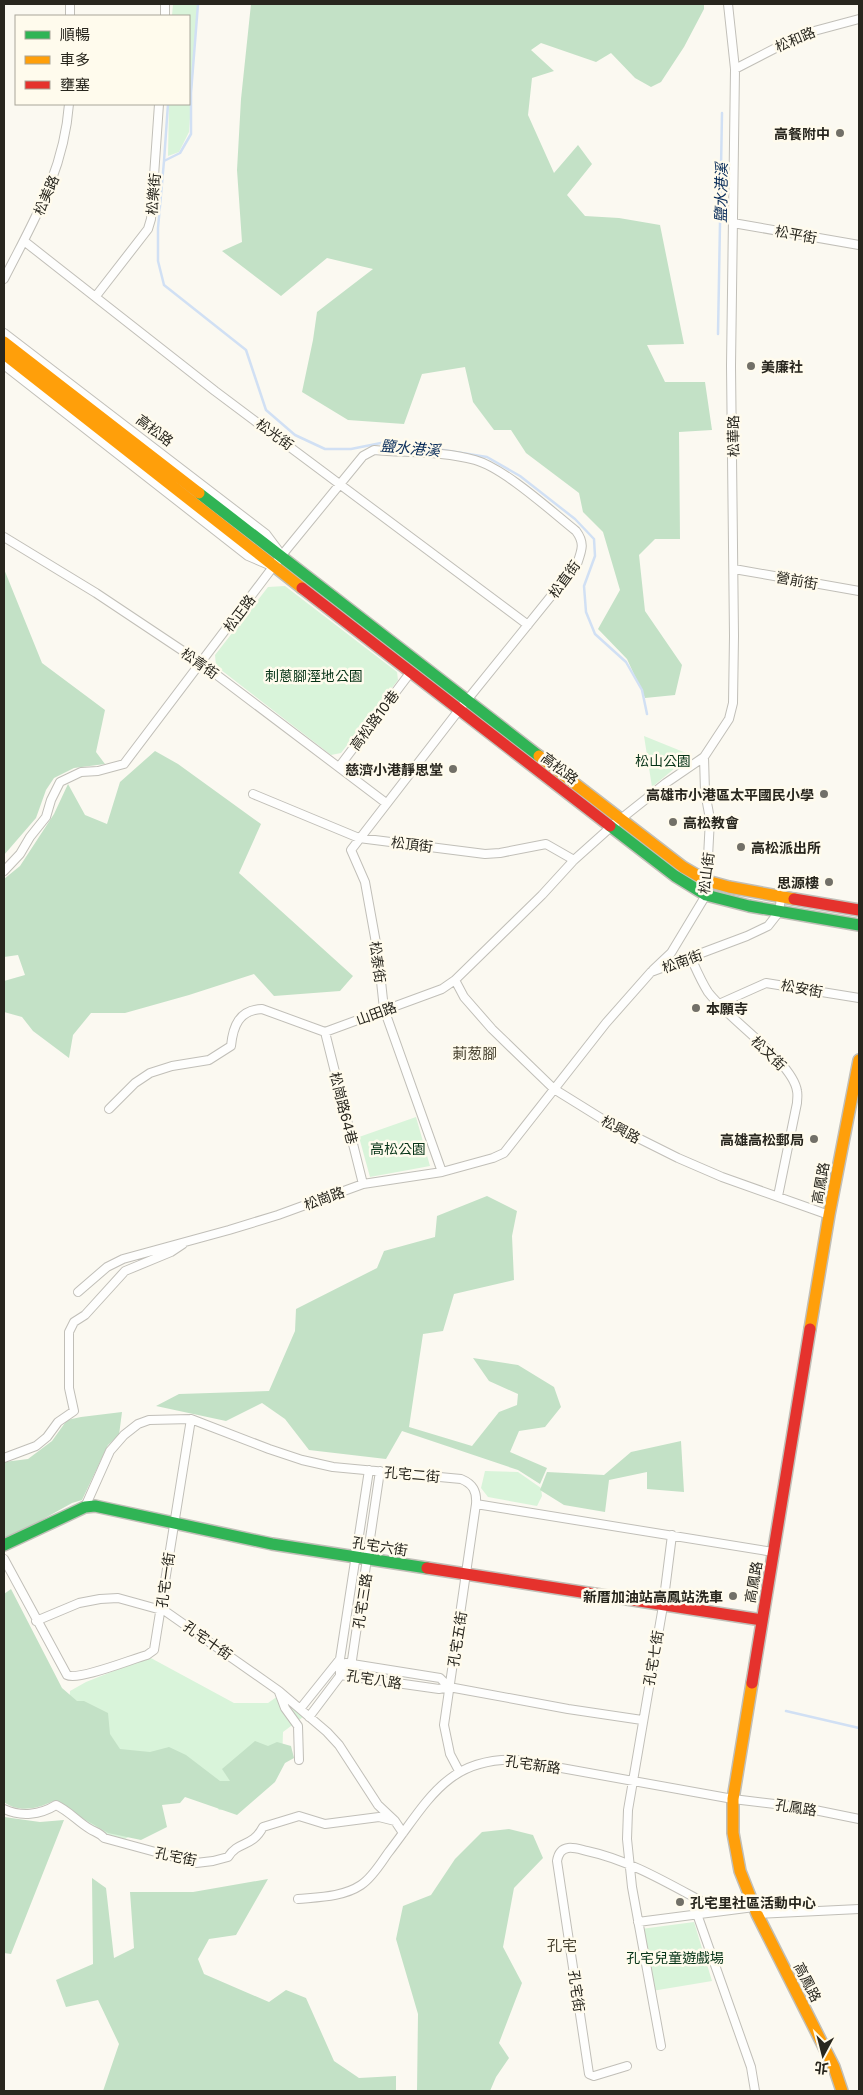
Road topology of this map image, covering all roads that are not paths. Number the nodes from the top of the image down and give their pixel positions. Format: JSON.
{"nodes":[{"id":1,"x":728,"y":4,"type":"edge"},
{"id":2,"x":859,"y":19,"type":"edge"},
{"id":3,"x":735,"y":69,"type":"junction"},
{"id":4,"x":69,"y":105,"type":"edge"},
{"id":5,"x":159,"y":105,"type":"edge"},
{"id":6,"x":733,"y":223,"type":"junction"},
{"id":7,"x":24,"y":241,"type":"junction"},
{"id":8,"x":859,"y":245,"type":"edge"},
{"id":9,"x":4,"y":279,"type":"edge"},
{"id":10,"x":96,"y":296,"type":"junction"},
{"id":11,"x":4,"y":333,"type":"edge"},
{"id":12,"x":4,"y":342,"type":"edge"},
{"id":13,"x":4,"y":354,"type":"edge"},
{"id":14,"x":4,"y":365,"type":"edge"},
{"id":15,"x":340,"y":482,"type":"junction"},
{"id":16,"x":4,"y":537,"type":"edge"},
{"id":17,"x":282,"y":555,"type":"junction"},
{"id":18,"x":274,"y":567,"type":"junction"},
{"id":19,"x":734,"y":569,"type":"junction"},
{"id":20,"x":859,"y":591,"type":"edge"},
{"id":21,"x":528,"y":625,"type":"junction"},
{"id":22,"x":201,"y":663,"type":"junction"},
{"id":23,"x":410,"y":673,"type":"junction"},
{"id":24,"x":467,"y":700,"type":"junction"},
{"id":25,"x":459,"y":710,"type":"junction"},
{"id":26,"x":704,"y":757,"type":"junction"},
{"id":27,"x":338,"y":767,"type":"junction"},
{"id":28,"x":253,"y":794,"type":"dead end"},
{"id":29,"x":386,"y":802,"type":"junction"},
{"id":30,"x":616,"y":822,"type":"junction"},
{"id":31,"x":360,"y":838,"type":"junction"},
{"id":32,"x":574,"y":860,"type":"junction"},
{"id":33,"x":4,"y":871,"type":"edge"},
{"id":34,"x":707,"y":881,"type":"junction"},
{"id":35,"x":706,"y":895,"type":"junction"},
{"id":36,"x":781,"y":898,"type":"junction"},
{"id":37,"x":859,"y":910,"type":"edge"},
{"id":38,"x":779,"y":912,"type":"junction"},
{"id":39,"x":859,"y":925,"type":"edge"},
{"id":40,"x":691,"y":958,"type":"junction"},
{"id":41,"x":651,"y":972,"type":"junction"},
{"id":42,"x":455,"y":980,"type":"junction"},
{"id":43,"x":859,"y":998,"type":"edge"},
{"id":44,"x":719,"y":1004,"type":"junction"},
{"id":45,"x":384,"y":1009,"type":"junction"},
{"id":46,"x":325,"y":1032,"type":"junction"},
{"id":47,"x":859,"y":1060,"type":"edge"},
{"id":48,"x":554,"y":1089,"type":"junction"},
{"id":49,"x":109,"y":1109,"type":"dead end"},
{"id":50,"x":442,"y":1172,"type":"junction"},
{"id":51,"x":363,"y":1184,"type":"junction"},
{"id":52,"x":778,"y":1196,"type":"junction"},
{"id":53,"x":829,"y":1215,"type":"junction"},
{"id":54,"x":186,"y":1242,"type":"junction"},
{"id":55,"x":78,"y":1292,"type":"dead end"},
{"id":56,"x":191,"y":1419,"type":"junction"},
{"id":57,"x":4,"y":1458,"type":"edge"},
{"id":58,"x":369,"y":1470,"type":"junction"},
{"id":59,"x":380,"y":1471,"type":"junction"},
{"id":60,"x":476,"y":1504,"type":"junction"},
{"id":61,"x":85,"y":1507,"type":"junction"},
{"id":62,"x":174,"y":1524,"type":"junction"},
{"id":63,"x":672,"y":1535,"type":"junction"},
{"id":64,"x":4,"y":1545,"type":"edge"},
{"id":65,"x":774,"y":1552,"type":"junction"},
{"id":66,"x":356,"y":1557,"type":"junction"},
{"id":67,"x":4,"y":1559,"type":"edge"},
{"id":68,"x":368,"y":1559,"type":"junction"},
{"id":69,"x":467,"y":1575,"type":"junction"},
{"id":70,"x":663,"y":1606,"type":"junction"},
{"id":71,"x":160,"y":1610,"type":"junction"},
{"id":72,"x":762,"y":1620,"type":"junction"},
{"id":73,"x":36,"y":1621,"type":"junction"},
{"id":74,"x":340,"y":1659,"type":"junction"},
{"id":75,"x":348,"y":1665,"type":"junction"},
{"id":76,"x":340,"y":1676,"type":"junction"},
{"id":77,"x":449,"y":1687,"type":"junction"},
{"id":78,"x":279,"y":1691,"type":"junction"},
{"id":79,"x":300,"y":1709,"type":"junction"},
{"id":80,"x":309,"y":1717,"type":"junction"},
{"id":81,"x":642,"y":1720,"type":"junction"},
{"id":82,"x":299,"y":1760,"type":"dead end"},
{"id":83,"x":459,"y":1771,"type":"junction"},
{"id":84,"x":633,"y":1780,"type":"junction"},
{"id":85,"x":733,"y":1799,"type":"junction"},
{"id":86,"x":4,"y":1809,"type":"edge"},
{"id":87,"x":859,"y":1819,"type":"edge"},
{"id":88,"x":396,"y":1821,"type":"junction"},
{"id":89,"x":403,"y":1833,"type":"junction"},
{"id":90,"x":629,"y":1864,"type":"junction"},
{"id":91,"x":298,"y":1899,"type":"dead end"},
{"id":92,"x":859,"y":1909,"type":"edge"},
{"id":93,"x":756,"y":1910,"type":"junction"},
{"id":94,"x":720,"y":1911,"type":"junction"},
{"id":95,"x":697,"y":1914,"type":"junction"},
{"id":96,"x":638,"y":1922,"type":"junction"},
{"id":97,"x":661,"y":2046,"type":"dead end"},
{"id":98,"x":626,"y":2066,"type":"dead end"},
{"id":99,"x":755,"y":2091,"type":"edge"},
{"id":100,"x":842,"y":2091,"type":"edge"}],
"edges":[{"from":1,"to":3,"type":"street","name":"松華路"},
{"from":2,"to":3,"type":"street","name":"松和路"},
{"from":3,"to":6,"type":"street","name":"松華路"},
{"from":4,"to":7,"type":"street","name":"松美路"},
{"from":5,"to":10,"type":"street","name":"松樂街"},
{"from":6,"to":8,"type":"street","name":"松平街"},
{"from":6,"to":19,"type":"street","name":"松華路"},
{"from":7,"to":9,"type":"street","name":"松美路"},
{"from":7,"to":10,"type":"street","name":"松光街"},
{"from":10,"to":15,"type":"street","name":"松光街"},
{"from":11,"to":17,"type":"street","name":"高松路"},
{"from":12,"to":17,"type":"street","name":"高松路"},
{"from":13,"to":18,"type":"street","name":"高松路"},
{"from":14,"to":18,"type":"street","name":"高松路"},
{"from":15,"to":17,"type":"street","name":"松正路"},
{"from":15,"to":21,"type":"street","name":"松光街"},
{"from":15,"to":21,"type":"street","name":"松直街"},
{"from":16,"to":22,"type":"street","name":"松青街"},
{"from":17,"to":18,"type":"street","name":"松正路"},
{"from":17,"to":24,"type":"street","name":"高松路"},
{"from":18,"to":22,"type":"street","name":"松正路"},
{"from":18,"to":23,"type":"street","name":"高松路"},
{"from":19,"to":20,"type":"street","name":"營前街"},
{"from":19,"to":26,"type":"street","name":"松華路"},
{"from":21,"to":24,"type":"street","name":"松直街"},
{"from":22,"to":27,"type":"street","name":"松青街"},
{"from":22,"to":33,"type":"street","name":"松正路"},
{"from":23,"to":25,"type":"street","name":"高松路"},
{"from":23,"to":27,"type":"street","name":"高松路10巷"},
{"from":24,"to":25,"type":"street","name":"松直街"},
{"from":24,"to":30,"type":"street","name":"高松路"},
{"from":25,"to":29,"type":"street","name":"松直街"},
{"from":25,"to":30,"type":"street","name":"高松路"},
{"from":26,"to":30,"type":"street","name":"松華路"},
{"from":26,"to":34,"type":"street","name":"松山街"},
{"from":27,"to":29,"type":"street","name":"松青街"},
{"from":28,"to":31,"type":"street","name":"松頂街"},
{"from":29,"to":31,"type":"street","name":"松直街"},
{"from":30,"to":32,"type":"street","name":"山田路"},
{"from":30,"to":34,"type":"street","name":"高松路"},
{"from":30,"to":35,"type":"street","name":"高松路"},
{"from":31,"to":32,"type":"street","name":"松頂街"},
{"from":31,"to":45,"type":"street","name":"松泰街"},
{"from":32,"to":42,"type":"street","name":"山田路"},
{"from":34,"to":35,"type":"street","name":"松山街"},
{"from":34,"to":36,"type":"street","name":"高松路"},
{"from":35,"to":38,"type":"street","name":"高松路"},
{"from":35,"to":41,"type":"street","name":"松山街"},
{"from":36,"to":37,"type":"street","name":"高松路"},
{"from":36,"to":38,"type":"street"},
{"from":38,"to":39,"type":"street","name":"高松路"},
{"from":38,"to":40,"type":"street","name":"松南街"},
{"from":40,"to":41,"type":"street","name":"松南街"},
{"from":40,"to":44,"type":"street","name":"松文街"},
{"from":41,"to":48,"type":"street","name":"松南街"},
{"from":42,"to":45,"type":"street","name":"山田路"},
{"from":42,"to":48,"type":"street","name":"松興路"},
{"from":43,"to":44,"type":"street","name":"松安街"},
{"from":44,"to":52,"type":"street","name":"松文街"},
{"from":45,"to":46,"type":"street","name":"山田路"},
{"from":45,"to":50,"type":"street","name":"松泰街"},
{"from":46,"to":49,"type":"street"},
{"from":46,"to":51,"type":"street","name":"松崗路64巷"},
{"from":47,"to":53,"type":"street","name":"高鳳路"},
{"from":48,"to":50,"type":"street","name":"松崗路"},
{"from":48,"to":52,"type":"street","name":"松興路"},
{"from":50,"to":51,"type":"street","name":"松崗路"},
{"from":51,"to":54,"type":"street","name":"松崗路"},
{"from":52,"to":53,"type":"street","name":"松興路"},
{"from":53,"to":65,"type":"street","name":"高鳳路"},
{"from":54,"to":55,"type":"street","name":"松崗路"},
{"from":54,"to":57,"type":"street"},
{"from":56,"to":58,"type":"street","name":"孔宅二街"},
{"from":56,"to":61,"type":"street","name":"孔宅二街"},
{"from":56,"to":62,"type":"street","name":"孔宅一街"},
{"from":58,"to":59,"type":"street","name":"孔宅二街"},
{"from":58,"to":66,"type":"street","name":"孔宅三路"},
{"from":59,"to":60,"type":"street","name":"孔宅二街"},
{"from":59,"to":68,"type":"street","name":"孔宅三路"},
{"from":60,"to":63,"type":"street"},
{"from":60,"to":69,"type":"street","name":"孔宅五街"},
{"from":61,"to":62,"type":"street","name":"孔宅六街"},
{"from":61,"to":64,"type":"street"},
{"from":62,"to":66,"type":"street","name":"孔宅六街"},
{"from":62,"to":71,"type":"street","name":"孔宅一街"},
{"from":63,"to":65,"type":"street"},
{"from":63,"to":70,"type":"street","name":"孔宅七街"},
{"from":65,"to":72,"type":"street","name":"高鳳路"},
{"from":66,"to":68,"type":"street","name":"孔宅六街"},
{"from":66,"to":74,"type":"street","name":"孔宅三路"},
{"from":67,"to":73,"type":"street"},
{"from":68,"to":69,"type":"street","name":"孔宅六街"},
{"from":68,"to":75,"type":"street","name":"孔宅三路"},
{"from":69,"to":70,"type":"street","name":"孔宅六街"},
{"from":69,"to":77,"type":"street","name":"孔宅五街"},
{"from":70,"to":72,"type":"street","name":"孔宅六街"},
{"from":70,"to":81,"type":"street","name":"孔宅七街"},
{"from":71,"to":73,"type":"street","name":"孔宅十街"},
{"from":71,"to":73,"type":"street","name":"孔宅一街"},
{"from":71,"to":78,"type":"street","name":"孔宅十街"},
{"from":72,"to":85,"type":"street","name":"高鳳路"},
{"from":74,"to":75,"type":"street","name":"孔宅八路"},
{"from":74,"to":76,"type":"street","name":"孔宅八路"},
{"from":74,"to":79,"type":"street","name":"孔宅三路"},
{"from":75,"to":76,"type":"street","name":"孔宅三路"},
{"from":75,"to":77,"type":"street","name":"孔宅八路"},
{"from":76,"to":77,"type":"street","name":"孔宅八路"},
{"from":76,"to":80,"type":"street","name":"孔宅三路"},
{"from":77,"to":81,"type":"street","name":"孔宅八路"},
{"from":77,"to":83,"type":"street","name":"孔宅五街"},
{"from":78,"to":79,"type":"street","name":"孔宅十街"},
{"from":78,"to":82,"type":"street"},
{"from":79,"to":80,"type":"street","name":"孔宅十街"},
{"from":80,"to":88,"type":"street","name":"孔宅十街"},
{"from":81,"to":84,"type":"street","name":"孔宅七街"},
{"from":83,"to":84,"type":"street","name":"孔宅新路"},
{"from":83,"to":89,"type":"street","name":"孔宅新路"},
{"from":84,"to":85,"type":"street","name":"孔宅新路"},
{"from":84,"to":90,"type":"street"},
{"from":85,"to":87,"type":"street","name":"孔鳳路"},
{"from":85,"to":93,"type":"street","name":"高鳳路"},
{"from":86,"to":88,"type":"street","name":"孔宅街"},
{"from":88,"to":89,"type":"street"},
{"from":89,"to":91,"type":"street","name":"孔宅新路"},
{"from":90,"to":94,"type":"street","name":"孔宅街"},
{"from":90,"to":96,"type":"street"},
{"from":90,"to":98,"type":"street","name":"孔宅街"},
{"from":92,"to":93,"type":"street"},
{"from":93,"to":94,"type":"street"},
{"from":93,"to":100,"type":"street","name":"高鳳路"},
{"from":94,"to":95,"type":"street"},
{"from":95,"to":96,"type":"street"},
{"from":95,"to":99,"type":"street"},
{"from":96,"to":97,"type":"street"}]}
